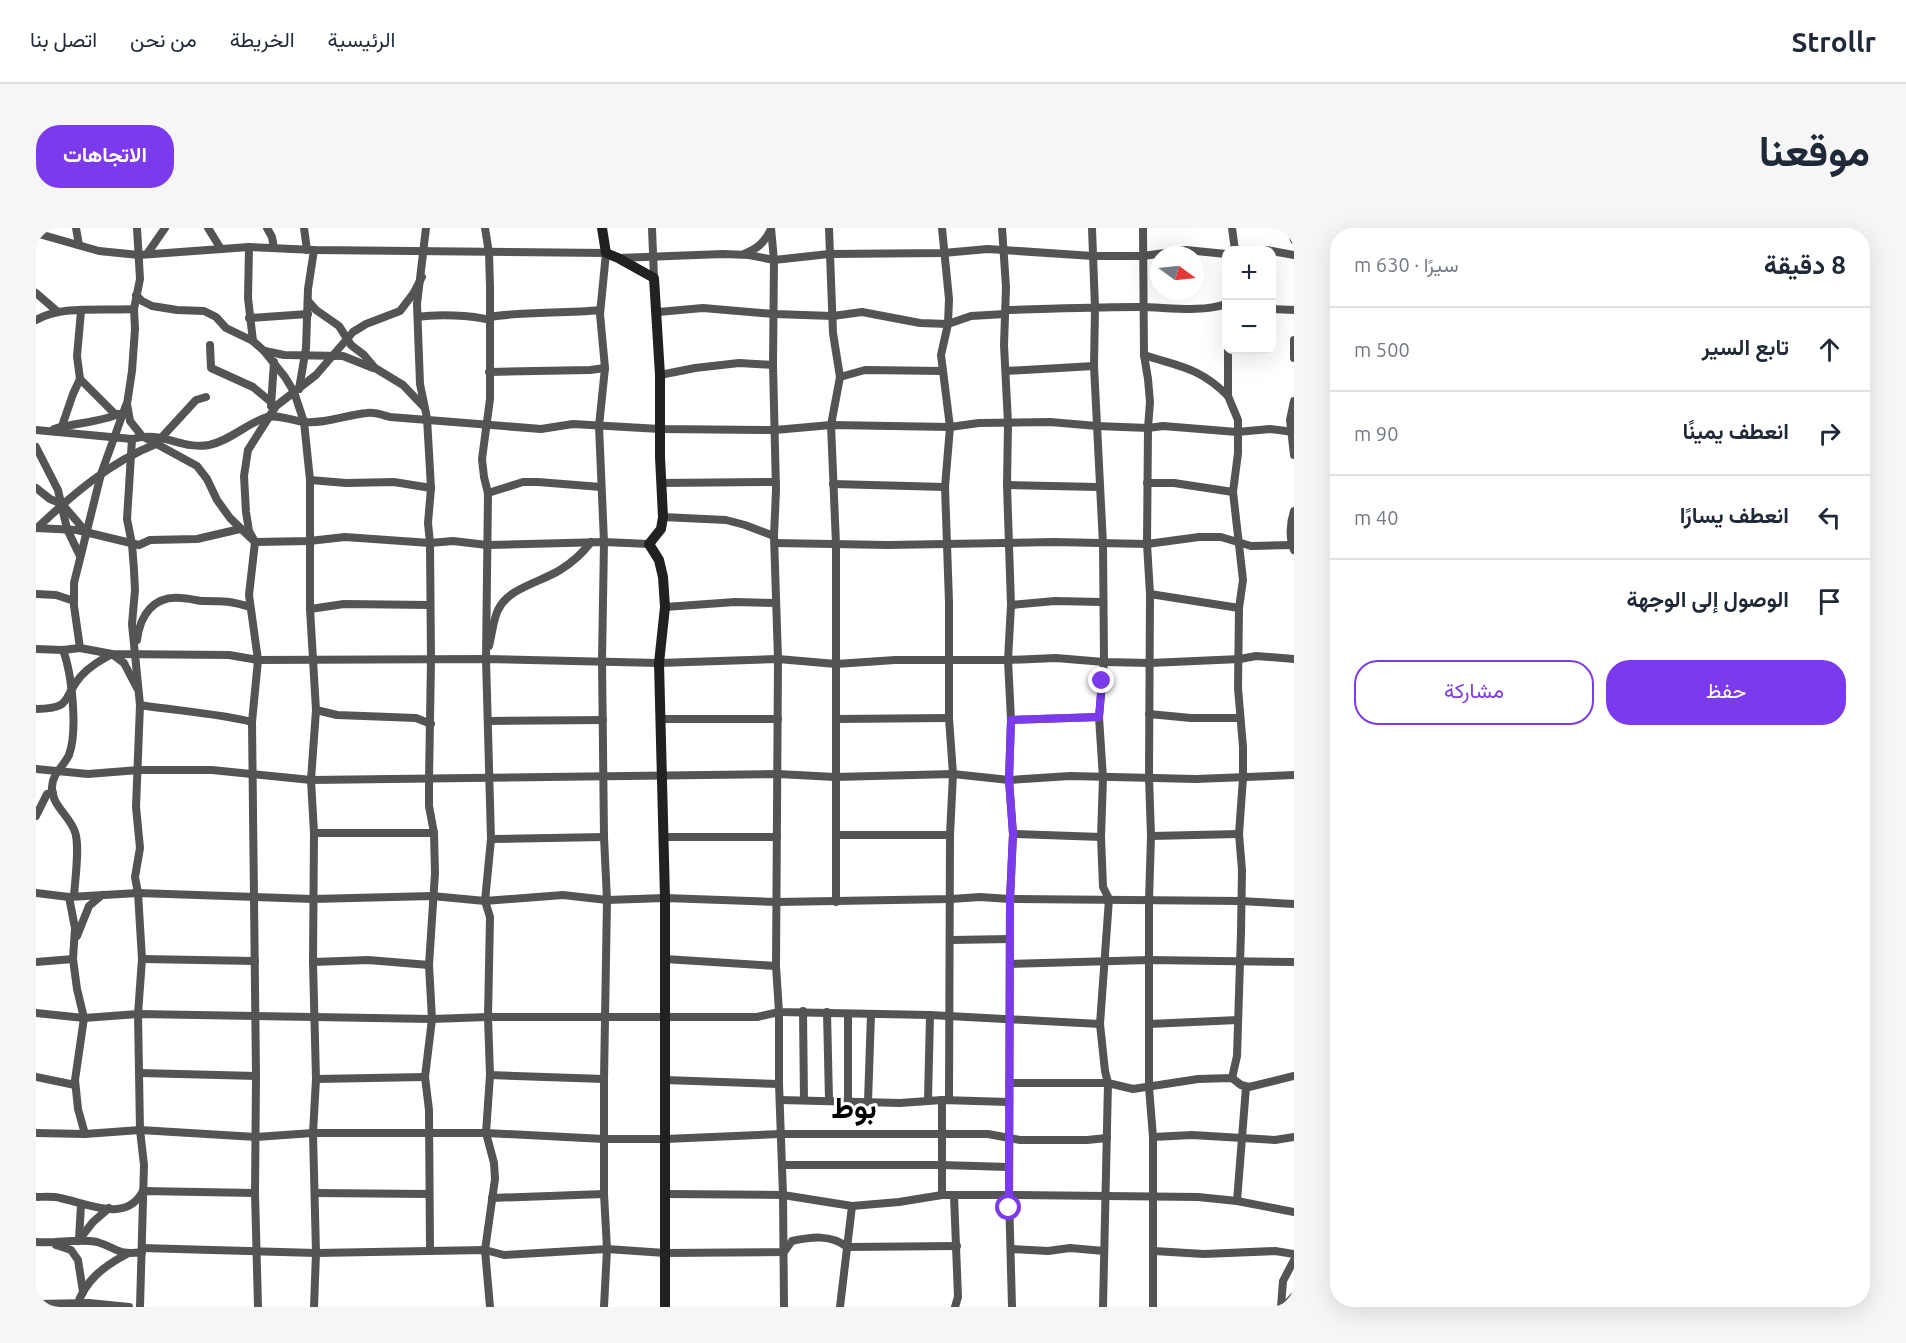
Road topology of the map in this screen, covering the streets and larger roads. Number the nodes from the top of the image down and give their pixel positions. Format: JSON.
{"nodes":[{"id":1,"x":76,"y":228,"type":"edge"},
{"id":2,"x":136,"y":228,"type":"edge"},
{"id":3,"x":165,"y":228,"type":"edge"},
{"id":4,"x":208,"y":228,"type":"edge"},
{"id":5,"x":267,"y":228,"type":"edge"},
{"id":6,"x":304,"y":228,"type":"edge"},
{"id":7,"x":426,"y":228,"type":"edge"},
{"id":8,"x":485,"y":228,"type":"edge"},
{"id":9,"x":602,"y":228,"type":"edge"},
{"id":10,"x":651,"y":228,"type":"edge"},
{"id":11,"x":830,"y":228,"type":"edge"},
{"id":12,"x":942,"y":228,"type":"edge"},
{"id":13,"x":1002,"y":228,"type":"edge"},
{"id":14,"x":1092,"y":228,"type":"edge"},
{"id":15,"x":1143,"y":228,"type":"edge"},
{"id":16,"x":1232,"y":228,"type":"edge"},
{"id":17,"x":1291,"y":228,"type":"edge"},
{"id":18,"x":771,"y":229,"type":"edge"},
{"id":19,"x":37,"y":231,"type":"edge"},
{"id":20,"x":1294,"y":240,"type":"edge"},
{"id":21,"x":79,"y":245,"type":"junction"},
{"id":22,"x":1234,"y":246,"type":"edge"},
{"id":23,"x":249,"y":247,"type":"junction"},
{"id":24,"x":274,"y":248,"type":"junction"},
{"id":25,"x":221,"y":249,"type":"junction"},
{"id":26,"x":310,"y":250,"type":"junction"},
{"id":27,"x":1003,"y":251,"type":"junction"},
{"id":28,"x":423,"y":252,"type":"junction"},
{"id":29,"x":1276,"y":252,"type":"edge"},
{"id":30,"x":489,"y":253,"type":"junction"},
{"id":31,"x":606,"y":253,"type":"junction"},
{"id":32,"x":943,"y":253,"type":"junction"},
{"id":33,"x":143,"y":254,"type":"junction"},
{"id":34,"x":829,"y":254,"type":"junction"},
{"id":35,"x":1222,"y":254,"type":"edge"},
{"id":36,"x":742,"y":255,"type":"junction"},
{"id":37,"x":1294,"y":255,"type":"edge"},
{"id":38,"x":654,"y":256,"type":"junction"},
{"id":39,"x":1093,"y":256,"type":"junction"},
{"id":40,"x":1143,"y":256,"type":"junction"},
{"id":41,"x":618,"y":258,"type":"junction"},
{"id":42,"x":774,"y":260,"type":"junction"},
{"id":43,"x":422,"y":277,"type":"junction"},
{"id":44,"x":654,"y":278,"type":"junction"},
{"id":45,"x":36,"y":293,"type":"edge"},
{"id":46,"x":136,"y":295,"type":"junction"},
{"id":47,"x":308,"y":301,"type":"junction"},
{"id":48,"x":1222,"y":306,"type":"edge"},
{"id":49,"x":1143,"y":307,"type":"junction"},
{"id":50,"x":1095,"y":308,"type":"junction"},
{"id":51,"x":134,"y":309,"type":"junction"},
{"id":52,"x":1276,"y":309,"type":"edge"},
{"id":53,"x":600,"y":310,"type":"junction"},
{"id":54,"x":1294,"y":310,"type":"edge"},
{"id":55,"x":81,"y":311,"type":"junction"},
{"id":56,"x":58,"y":312,"type":"junction"},
{"id":57,"x":658,"y":312,"type":"junction"},
{"id":58,"x":1005,"y":312,"type":"junction"},
{"id":59,"x":308,"y":314,"type":"junction"},
{"id":60,"x":774,"y":314,"type":"junction"},
{"id":61,"x":833,"y":316,"type":"junction"},
{"id":62,"x":418,"y":317,"type":"junction"},
{"id":63,"x":249,"y":318,"type":"junction"},
{"id":64,"x":490,"y":319,"type":"junction"},
{"id":65,"x":36,"y":320,"type":"edge"},
{"id":66,"x":948,"y":324,"type":"junction"},
{"id":67,"x":346,"y":340,"type":"junction"},
{"id":68,"x":1294,"y":340,"type":"edge"},
{"id":69,"x":253,"y":341,"type":"junction"},
{"id":70,"x":210,"y":345,"type":"dead end"},
{"id":71,"x":264,"y":351,"type":"junction"},
{"id":72,"x":1228,"y":354,"type":"edge"},
{"id":73,"x":334,"y":355,"type":"junction"},
{"id":74,"x":1143,"y":355,"type":"junction"},
{"id":75,"x":305,"y":356,"type":"junction"},
{"id":76,"x":1294,"y":358,"type":"edge"},
{"id":77,"x":274,"y":362,"type":"junction"},
{"id":78,"x":773,"y":365,"type":"junction"},
{"id":79,"x":1094,"y":366,"type":"junction"},
{"id":80,"x":375,"y":368,"type":"junction"},
{"id":81,"x":605,"y":368,"type":"junction"},
{"id":82,"x":942,"y":371,"type":"junction"},
{"id":83,"x":1006,"y":371,"type":"junction"},
{"id":84,"x":489,"y":372,"type":"junction"},
{"id":85,"x":660,"y":375,"type":"junction"},
{"id":86,"x":840,"y":377,"type":"junction"},
{"id":87,"x":80,"y":379,"type":"junction"},
{"id":88,"x":297,"y":391,"type":"junction"},
{"id":89,"x":1228,"y":396,"type":"junction"},
{"id":90,"x":206,"y":397,"type":"dead end"},
{"id":91,"x":1294,"y":401,"type":"edge"},
{"id":92,"x":271,"y":402,"type":"junction"},
{"id":93,"x":127,"y":404,"type":"junction"},
{"id":94,"x":425,"y":408,"type":"junction"},
{"id":95,"x":116,"y":415,"type":"junction"},
{"id":96,"x":269,"y":417,"type":"junction"},
{"id":97,"x":427,"y":418,"type":"junction"},
{"id":98,"x":304,"y":422,"type":"junction"},
{"id":99,"x":1008,"y":423,"type":"junction"},
{"id":100,"x":487,"y":425,"type":"junction"},
{"id":101,"x":831,"y":425,"type":"junction"},
{"id":102,"x":62,"y":426,"type":"junction"},
{"id":103,"x":598,"y":426,"type":"junction"},
{"id":104,"x":1097,"y":426,"type":"junction"},
{"id":105,"x":950,"y":427,"type":"junction"},
{"id":106,"x":1148,"y":428,"type":"junction"},
{"id":107,"x":660,"y":429,"type":"junction"},
{"id":108,"x":36,"y":430,"type":"edge"},
{"id":109,"x":775,"y":430,"type":"junction"},
{"id":110,"x":49,"y":431,"type":"junction"},
{"id":111,"x":1237,"y":432,"type":"junction"},
{"id":112,"x":1292,"y":432,"type":"edge"},
{"id":113,"x":142,"y":436,"type":"junction"},
{"id":114,"x":162,"y":437,"type":"junction"},
{"id":115,"x":116,"y":438,"type":"junction"},
{"id":116,"x":132,"y":440,"type":"junction"},
{"id":117,"x":156,"y":444,"type":"junction"},
{"id":118,"x":36,"y":447,"type":"edge"},
{"id":119,"x":132,"y":455,"type":"junction"},
{"id":120,"x":1294,"y":455,"type":"edge"},
{"id":121,"x":101,"y":474,"type":"junction"},
{"id":122,"x":310,"y":480,"type":"junction"},
{"id":123,"x":776,"y":482,"type":"junction"},
{"id":124,"x":661,"y":483,"type":"junction"},
{"id":125,"x":1147,"y":483,"type":"junction"},
{"id":126,"x":833,"y":484,"type":"junction"},
{"id":127,"x":1007,"y":484,"type":"junction"},
{"id":128,"x":602,"y":487,"type":"junction"},
{"id":129,"x":1098,"y":487,"type":"junction"},
{"id":130,"x":36,"y":488,"type":"edge"},
{"id":131,"x":432,"y":488,"type":"junction"},
{"id":132,"x":945,"y":488,"type":"junction"},
{"id":133,"x":1233,"y":492,"type":"junction"},
{"id":134,"x":488,"y":493,"type":"junction"},
{"id":135,"x":62,"y":504,"type":"junction"},
{"id":136,"x":1294,"y":511,"type":"edge"},
{"id":137,"x":663,"y":517,"type":"junction"},
{"id":138,"x":36,"y":528,"type":"edge"},
{"id":139,"x":67,"y":529,"type":"junction"},
{"id":140,"x":240,"y":529,"type":"junction"},
{"id":141,"x":87,"y":533,"type":"junction"},
{"id":142,"x":775,"y":540,"type":"junction"},
{"id":143,"x":309,"y":541,"type":"junction"},
{"id":144,"x":1238,"y":541,"type":"junction"},
{"id":145,"x":255,"y":542,"type":"junction"},
{"id":146,"x":591,"y":542,"type":"junction"},
{"id":147,"x":604,"y":542,"type":"junction"},
{"id":148,"x":430,"y":543,"type":"junction"},
{"id":149,"x":1008,"y":543,"type":"junction"},
{"id":150,"x":1103,"y":543,"type":"junction"},
{"id":151,"x":132,"y":544,"type":"junction"},
{"id":152,"x":649,"y":544,"type":"junction"},
{"id":153,"x":836,"y":544,"type":"junction"},
{"id":154,"x":947,"y":544,"type":"junction"},
{"id":155,"x":1147,"y":544,"type":"junction"},
{"id":156,"x":487,"y":545,"type":"junction"},
{"id":157,"x":1293,"y":547,"type":"edge"},
{"id":158,"x":81,"y":558,"type":"junction"},
{"id":159,"x":36,"y":594,"type":"edge"},
{"id":160,"x":1150,"y":594,"type":"junction"},
{"id":161,"x":74,"y":601,"type":"junction"},
{"id":162,"x":1102,"y":602,"type":"junction"},
{"id":163,"x":775,"y":603,"type":"junction"},
{"id":164,"x":1011,"y":605,"type":"junction"},
{"id":165,"x":430,"y":606,"type":"junction"},
{"id":166,"x":250,"y":607,"type":"junction"},
{"id":167,"x":665,"y":607,"type":"junction"},
{"id":168,"x":1239,"y":608,"type":"junction"},
{"id":169,"x":310,"y":609,"type":"junction"},
{"id":170,"x":80,"y":648,"type":"junction"},
{"id":171,"x":36,"y":649,"type":"edge"},
{"id":172,"x":63,"y":650,"type":"junction"},
{"id":173,"x":135,"y":653,"type":"junction"},
{"id":174,"x":112,"y":654,"type":"junction"},
{"id":175,"x":312,"y":659,"type":"junction"},
{"id":176,"x":486,"y":659,"type":"junction"},
{"id":177,"x":778,"y":659,"type":"junction"},
{"id":178,"x":949,"y":659,"type":"junction"},
{"id":179,"x":1240,"y":659,"type":"junction"},
{"id":180,"x":1294,"y":659,"type":"edge"},
{"id":181,"x":258,"y":660,"type":"junction"},
{"id":182,"x":431,"y":660,"type":"junction"},
{"id":183,"x":602,"y":660,"type":"junction"},
{"id":184,"x":1008,"y":660,"type":"junction"},
{"id":185,"x":1104,"y":662,"type":"junction"},
{"id":186,"x":659,"y":663,"type":"junction"},
{"id":187,"x":1150,"y":663,"type":"junction"},
{"id":188,"x":836,"y":664,"type":"junction"},
{"id":189,"x":71,"y":691,"type":"junction"},
{"id":190,"x":139,"y":693,"type":"junction"},
{"id":191,"x":140,"y":705,"type":"junction"},
{"id":192,"x":36,"y":709,"type":"edge"},
{"id":193,"x":316,"y":710,"type":"junction"},
{"id":194,"x":1149,"y":714,"type":"junction"},
{"id":195,"x":1099,"y":717,"type":"junction"},
{"id":196,"x":949,"y":718,"type":"junction"},
{"id":197,"x":1240,"y":718,"type":"junction"},
{"id":198,"x":778,"y":719,"type":"junction"},
{"id":199,"x":836,"y":719,"type":"junction"},
{"id":200,"x":603,"y":720,"type":"junction"},
{"id":201,"x":661,"y":720,"type":"junction"},
{"id":202,"x":1011,"y":720,"type":"junction"},
{"id":203,"x":489,"y":721,"type":"junction"},
{"id":204,"x":252,"y":722,"type":"junction"},
{"id":205,"x":431,"y":724,"type":"junction"},
{"id":206,"x":36,"y":769,"type":"edge"},
{"id":207,"x":139,"y":770,"type":"junction"},
{"id":208,"x":57,"y":771,"type":"junction"},
{"id":209,"x":778,"y":774,"type":"junction"},
{"id":210,"x":953,"y":774,"type":"junction"},
{"id":211,"x":254,"y":775,"type":"junction"},
{"id":212,"x":663,"y":775,"type":"junction"},
{"id":213,"x":1294,"y":775,"type":"edge"},
{"id":214,"x":835,"y":777,"type":"junction"},
{"id":215,"x":1149,"y":777,"type":"junction"},
{"id":216,"x":605,"y":778,"type":"junction"},
{"id":217,"x":1103,"y":778,"type":"junction"},
{"id":218,"x":1243,"y":778,"type":"junction"},
{"id":219,"x":488,"y":779,"type":"junction"},
{"id":220,"x":311,"y":780,"type":"junction"},
{"id":221,"x":429,"y":780,"type":"junction"},
{"id":222,"x":1009,"y":780,"type":"junction"},
{"id":223,"x":53,"y":793,"type":"junction"},
{"id":224,"x":36,"y":816,"type":"edge"},
{"id":225,"x":314,"y":833,"type":"junction"},
{"id":226,"x":434,"y":833,"type":"junction"},
{"id":227,"x":1013,"y":834,"type":"junction"},
{"id":228,"x":1239,"y":834,"type":"junction"},
{"id":229,"x":837,"y":835,"type":"junction"},
{"id":230,"x":950,"y":835,"type":"junction"},
{"id":231,"x":1151,"y":836,"type":"junction"},
{"id":232,"x":604,"y":837,"type":"junction"},
{"id":233,"x":664,"y":837,"type":"junction"},
{"id":234,"x":777,"y":837,"type":"junction"},
{"id":235,"x":1101,"y":837,"type":"junction"},
{"id":236,"x":491,"y":839,"type":"junction"},
{"id":237,"x":36,"y":893,"type":"edge"},
{"id":238,"x":138,"y":893,"type":"junction"},
{"id":239,"x":102,"y":895,"type":"junction"},
{"id":240,"x":72,"y":896,"type":"junction"},
{"id":241,"x":255,"y":896,"type":"junction"},
{"id":242,"x":432,"y":896,"type":"junction"},
{"id":243,"x":665,"y":898,"type":"junction"},
{"id":244,"x":313,"y":899,"type":"junction"},
{"id":245,"x":951,"y":899,"type":"junction"},
{"id":246,"x":1010,"y":899,"type":"junction"},
{"id":247,"x":1109,"y":899,"type":"junction"},
{"id":248,"x":608,"y":900,"type":"junction"},
{"id":249,"x":485,"y":901,"type":"junction"},
{"id":250,"x":1240,"y":901,"type":"junction"},
{"id":251,"x":777,"y":902,"type":"junction"},
{"id":252,"x":836,"y":902,"type":"junction"},
{"id":253,"x":1149,"y":902,"type":"junction"},
{"id":254,"x":1294,"y":904,"type":"edge"},
{"id":255,"x":1010,"y":939,"type":"junction"},
{"id":256,"x":951,"y":940,"type":"junction"},
{"id":257,"x":74,"y":944,"type":"junction"},
{"id":258,"x":73,"y":959,"type":"junction"},
{"id":259,"x":665,"y":959,"type":"junction"},
{"id":260,"x":142,"y":960,"type":"junction"},
{"id":261,"x":1149,"y":960,"type":"junction"},
{"id":262,"x":255,"y":961,"type":"junction"},
{"id":263,"x":36,"y":962,"type":"edge"},
{"id":264,"x":313,"y":962,"type":"junction"},
{"id":265,"x":1105,"y":962,"type":"junction"},
{"id":266,"x":1240,"y":962,"type":"junction"},
{"id":267,"x":1294,"y":962,"type":"edge"},
{"id":268,"x":1010,"y":964,"type":"junction"},
{"id":269,"x":429,"y":965,"type":"junction"},
{"id":270,"x":776,"y":966,"type":"junction"},
{"id":271,"x":804,"y":1011,"type":"junction"},
{"id":272,"x":779,"y":1012,"type":"junction"},
{"id":273,"x":827,"y":1012,"type":"junction"},
{"id":274,"x":36,"y":1013,"type":"edge"},
{"id":275,"x":138,"y":1014,"type":"junction"},
{"id":276,"x":849,"y":1014,"type":"junction"},
{"id":277,"x":871,"y":1014,"type":"junction"},
{"id":278,"x":930,"y":1015,"type":"junction"},
{"id":279,"x":950,"y":1016,"type":"junction"},
{"id":280,"x":255,"y":1017,"type":"junction"},
{"id":281,"x":488,"y":1017,"type":"junction"},
{"id":282,"x":84,"y":1018,"type":"junction"},
{"id":283,"x":315,"y":1018,"type":"junction"},
{"id":284,"x":605,"y":1018,"type":"junction"},
{"id":285,"x":664,"y":1018,"type":"junction"},
{"id":286,"x":432,"y":1019,"type":"junction"},
{"id":287,"x":1009,"y":1020,"type":"junction"},
{"id":288,"x":1238,"y":1020,"type":"junction"},
{"id":289,"x":1100,"y":1024,"type":"junction"},
{"id":290,"x":1149,"y":1024,"type":"junction"},
{"id":291,"x":140,"y":1073,"type":"junction"},
{"id":292,"x":1294,"y":1073,"type":"edge"},
{"id":293,"x":490,"y":1075,"type":"junction"},
{"id":294,"x":256,"y":1076,"type":"junction"},
{"id":295,"x":36,"y":1077,"type":"edge"},
{"id":296,"x":425,"y":1077,"type":"junction"},
{"id":297,"x":1232,"y":1078,"type":"junction"},
{"id":298,"x":316,"y":1079,"type":"junction"},
{"id":299,"x":604,"y":1079,"type":"junction"},
{"id":300,"x":665,"y":1080,"type":"junction"},
{"id":301,"x":1009,"y":1083,"type":"junction"},
{"id":302,"x":1108,"y":1083,"type":"junction"},
{"id":303,"x":779,"y":1084,"type":"junction"},
{"id":304,"x":75,"y":1085,"type":"junction"},
{"id":305,"x":1149,"y":1087,"type":"junction"},
{"id":306,"x":1246,"y":1087,"type":"junction"},
{"id":307,"x":780,"y":1100,"type":"junction"},
{"id":308,"x":804,"y":1100,"type":"junction"},
{"id":309,"x":829,"y":1100,"type":"junction"},
{"id":310,"x":928,"y":1100,"type":"junction"},
{"id":311,"x":945,"y":1100,"type":"junction"},
{"id":312,"x":848,"y":1101,"type":"junction"},
{"id":313,"x":868,"y":1102,"type":"junction"},
{"id":314,"x":1009,"y":1102,"type":"junction"},
{"id":315,"x":140,"y":1130,"type":"junction"},
{"id":316,"x":36,"y":1133,"type":"edge"},
{"id":317,"x":313,"y":1133,"type":"junction"},
{"id":318,"x":486,"y":1133,"type":"junction"},
{"id":319,"x":85,"y":1134,"type":"junction"},
{"id":320,"x":429,"y":1134,"type":"junction"},
{"id":321,"x":782,"y":1134,"type":"junction"},
{"id":322,"x":943,"y":1134,"type":"junction"},
{"id":323,"x":256,"y":1137,"type":"junction"},
{"id":324,"x":1153,"y":1137,"type":"junction"},
{"id":325,"x":1241,"y":1137,"type":"junction"},
{"id":326,"x":1294,"y":1137,"type":"edge"},
{"id":327,"x":1009,"y":1138,"type":"junction"},
{"id":328,"x":1107,"y":1138,"type":"junction"},
{"id":329,"x":604,"y":1139,"type":"junction"},
{"id":330,"x":665,"y":1139,"type":"junction"},
{"id":331,"x":942,"y":1164,"type":"junction"},
{"id":332,"x":782,"y":1165,"type":"junction"},
{"id":333,"x":1009,"y":1167,"type":"junction"},
{"id":334,"x":143,"y":1191,"type":"junction"},
{"id":335,"x":255,"y":1193,"type":"junction"},
{"id":336,"x":316,"y":1193,"type":"junction"},
{"id":337,"x":429,"y":1194,"type":"junction"},
{"id":338,"x":604,"y":1194,"type":"junction"},
{"id":339,"x":665,"y":1194,"type":"junction"},
{"id":340,"x":783,"y":1195,"type":"junction"},
{"id":341,"x":942,"y":1195,"type":"junction"},
{"id":342,"x":954,"y":1195,"type":"junction"},
{"id":343,"x":1009,"y":1195,"type":"junction"},
{"id":344,"x":1105,"y":1196,"type":"junction"},
{"id":345,"x":1153,"y":1196,"type":"junction"},
{"id":346,"x":36,"y":1197,"type":"edge"},
{"id":347,"x":492,"y":1198,"type":"junction"},
{"id":348,"x":1238,"y":1201,"type":"junction"},
{"id":349,"x":81,"y":1205,"type":"junction"},
{"id":350,"x":852,"y":1206,"type":"junction"},
{"id":351,"x":109,"y":1208,"type":"junction"},
{"id":352,"x":1294,"y":1212,"type":"edge"},
{"id":353,"x":78,"y":1241,"type":"junction"},
{"id":354,"x":42,"y":1244,"type":"edge"},
{"id":355,"x":957,"y":1246,"type":"junction"},
{"id":356,"x":847,"y":1248,"type":"junction"},
{"id":357,"x":430,"y":1249,"type":"junction"},
{"id":358,"x":607,"y":1249,"type":"junction"},
{"id":359,"x":142,"y":1250,"type":"junction"},
{"id":360,"x":485,"y":1250,"type":"junction"},
{"id":361,"x":1011,"y":1250,"type":"junction"},
{"id":362,"x":1104,"y":1251,"type":"junction"},
{"id":363,"x":1154,"y":1251,"type":"junction"},
{"id":364,"x":256,"y":1252,"type":"junction"},
{"id":365,"x":316,"y":1252,"type":"junction"},
{"id":366,"x":784,"y":1252,"type":"junction"},
{"id":367,"x":665,"y":1253,"type":"junction"},
{"id":368,"x":127,"y":1254,"type":"junction"},
{"id":369,"x":1294,"y":1254,"type":"edge"},
{"id":370,"x":1294,"y":1260,"type":"edge"},
{"id":371,"x":83,"y":1292,"type":"junction"},
{"id":372,"x":1294,"y":1296,"type":"edge"},
{"id":373,"x":36,"y":1304,"type":"edge"},
{"id":374,"x":77,"y":1305,"type":"edge"},
{"id":375,"x":108,"y":1306,"type":"edge"},
{"id":376,"x":129,"y":1307,"type":"edge"},
{"id":377,"x":140,"y":1307,"type":"edge"},
{"id":378,"x":258,"y":1307,"type":"edge"},
{"id":379,"x":314,"y":1307,"type":"edge"},
{"id":380,"x":490,"y":1307,"type":"edge"},
{"id":381,"x":604,"y":1307,"type":"edge"},
{"id":382,"x":665,"y":1307,"type":"edge"},
{"id":383,"x":784,"y":1307,"type":"edge"},
{"id":384,"x":840,"y":1307,"type":"edge"},
{"id":385,"x":955,"y":1307,"type":"edge"},
{"id":386,"x":1012,"y":1307,"type":"edge"},
{"id":387,"x":1104,"y":1307,"type":"edge"},
{"id":388,"x":1153,"y":1307,"type":"edge"},
{"id":389,"x":1282,"y":1307,"type":"edge"}],
"edges":[{"from":1,"to":21,"type":"street"},
{"from":2,"to":33,"type":"street"},
{"from":3,"to":33,"type":"street"},
{"from":4,"to":25,"type":"street"},
{"from":5,"to":24,"type":"street"},
{"from":6,"to":26,"type":"street"},
{"from":7,"to":28,"type":"street"},
{"from":8,"to":30,"type":"street"},
{"from":9,"to":31,"type":"street"},
{"from":10,"to":38,"type":"street"},
{"from":11,"to":34,"type":"street"},
{"from":12,"to":32,"type":"street"},
{"from":13,"to":27,"type":"street"},
{"from":14,"to":39,"type":"street"},
{"from":15,"to":40,"type":"street"},
{"from":16,"to":22,"type":"street"},
{"from":17,"to":20,"type":"street"},
{"from":18,"to":36,"type":"street"},
{"from":18,"to":42,"type":"street"},
{"from":19,"to":21,"type":"street"},
{"from":21,"to":33,"type":"street"},
{"from":23,"to":24,"type":"street"},
{"from":23,"to":25,"type":"street"},
{"from":23,"to":63,"type":"street"},
{"from":24,"to":26,"type":"street"},
{"from":25,"to":33,"type":"street"},
{"from":26,"to":28,"type":"street"},
{"from":26,"to":47,"type":"street"},
{"from":27,"to":32,"type":"street"},
{"from":27,"to":39,"type":"street"},
{"from":27,"to":58,"type":"street"},
{"from":28,"to":30,"type":"street"},
{"from":28,"to":43,"type":"street"},
{"from":29,"to":37,"type":"street"},
{"from":30,"to":31,"type":"street"},
{"from":30,"to":64,"type":"street"},
{"from":31,"to":41,"type":"street"},
{"from":31,"to":53,"type":"street"},
{"from":32,"to":34,"type":"street"},
{"from":32,"to":66,"type":"street"},
{"from":33,"to":46,"type":"street"},
{"from":34,"to":42,"type":"street"},
{"from":34,"to":61,"type":"street"},
{"from":35,"to":40,"type":"street"},
{"from":36,"to":38,"type":"street"},
{"from":36,"to":42,"type":"street"},
{"from":38,"to":41,"type":"street"},
{"from":38,"to":44,"type":"street"},
{"from":39,"to":40,"type":"street"},
{"from":39,"to":50,"type":"street"},
{"from":40,"to":49,"type":"street"},
{"from":41,"to":44,"type":"street"},
{"from":42,"to":60,"type":"street"},
{"from":43,"to":62,"type":"street"},
{"from":43,"to":67,"type":"street"},
{"from":44,"to":57,"type":"street"},
{"from":45,"to":56,"type":"street"},
{"from":46,"to":51,"type":"street"},
{"from":46,"to":69,"type":"street"},
{"from":47,"to":59,"type":"street"},
{"from":47,"to":67,"type":"street"},
{"from":48,"to":49,"type":"street"},
{"from":49,"to":50,"type":"street"},
{"from":49,"to":74,"type":"street"},
{"from":50,"to":58,"type":"street"},
{"from":50,"to":79,"type":"street"},
{"from":51,"to":55,"type":"street"},
{"from":51,"to":93,"type":"street"},
{"from":52,"to":54,"type":"street"},
{"from":53,"to":64,"type":"street"},
{"from":53,"to":81,"type":"street"},
{"from":55,"to":56,"type":"street"},
{"from":55,"to":87,"type":"street"},
{"from":56,"to":65,"type":"street"},
{"from":57,"to":60,"type":"street"},
{"from":57,"to":85,"type":"street"},
{"from":58,"to":66,"type":"street"},
{"from":58,"to":83,"type":"street"},
{"from":59,"to":63,"type":"street"},
{"from":59,"to":75,"type":"street"},
{"from":60,"to":61,"type":"street"},
{"from":60,"to":78,"type":"street"},
{"from":61,"to":66,"type":"street"},
{"from":61,"to":86,"type":"street"},
{"from":62,"to":64,"type":"street"},
{"from":62,"to":94,"type":"street"},
{"from":63,"to":69,"type":"street"},
{"from":64,"to":84,"type":"street"},
{"from":66,"to":82,"type":"street"},
{"from":67,"to":73,"type":"street"},
{"from":67,"to":80,"type":"street"},
{"from":68,"to":76,"type":"street"},
{"from":69,"to":71,"type":"street"},
{"from":70,"to":92,"type":"street"},
{"from":71,"to":75,"type":"street"},
{"from":71,"to":77,"type":"street"},
{"from":72,"to":89,"type":"street"},
{"from":73,"to":75,"type":"street"},
{"from":73,"to":80,"type":"street"},
{"from":73,"to":88,"type":"street"},
{"from":74,"to":89,"type":"street"},
{"from":74,"to":106,"type":"street"},
{"from":75,"to":88,"type":"street"},
{"from":77,"to":88,"type":"street"},
{"from":77,"to":92,"type":"street"},
{"from":78,"to":85,"type":"street"},
{"from":78,"to":109,"type":"street"},
{"from":79,"to":83,"type":"street"},
{"from":79,"to":104,"type":"street"},
{"from":80,"to":94,"type":"street"},
{"from":81,"to":84,"type":"street"},
{"from":81,"to":103,"type":"street"},
{"from":82,"to":86,"type":"street"},
{"from":82,"to":105,"type":"street"},
{"from":83,"to":99,"type":"street"},
{"from":84,"to":100,"type":"street"},
{"from":85,"to":107,"type":"street"},
{"from":86,"to":101,"type":"street"},
{"from":87,"to":95,"type":"street"},
{"from":87,"to":102,"type":"street"},
{"from":88,"to":96,"type":"street"},
{"from":88,"to":98,"type":"street"},
{"from":89,"to":111,"type":"street"},
{"from":90,"to":114,"type":"street"},
{"from":91,"to":112,"type":"street"},
{"from":92,"to":96,"type":"street"},
{"from":93,"to":95,"type":"street"},
{"from":93,"to":113,"type":"street"},
{"from":93,"to":115,"type":"street"},
{"from":94,"to":97,"type":"street"},
{"from":95,"to":102,"type":"street"},
{"from":96,"to":98,"type":"street"},
{"from":96,"to":114,"type":"street"},
{"from":96,"to":145,"type":"street"},
{"from":97,"to":98,"type":"street"},
{"from":97,"to":100,"type":"street"},
{"from":97,"to":131,"type":"street"},
{"from":98,"to":122,"type":"street"},
{"from":99,"to":104,"type":"street"},
{"from":99,"to":105,"type":"street"},
{"from":99,"to":127,"type":"street"},
{"from":100,"to":103,"type":"street"},
{"from":100,"to":134,"type":"street"},
{"from":101,"to":105,"type":"street"},
{"from":101,"to":109,"type":"street"},
{"from":101,"to":126,"type":"street"},
{"from":102,"to":110,"type":"street"},
{"from":103,"to":107,"type":"street"},
{"from":103,"to":128,"type":"street"},
{"from":104,"to":106,"type":"street"},
{"from":104,"to":129,"type":"street"},
{"from":105,"to":132,"type":"street"},
{"from":106,"to":111,"type":"street"},
{"from":106,"to":125,"type":"street"},
{"from":107,"to":109,"type":"street"},
{"from":107,"to":124,"type":"street"},
{"from":108,"to":110,"type":"street"},
{"from":109,"to":123,"type":"street"},
{"from":110,"to":115,"type":"street"},
{"from":111,"to":112,"type":"street"},
{"from":111,"to":133,"type":"street"},
{"from":112,"to":120,"type":"street"},
{"from":113,"to":114,"type":"street"},
{"from":113,"to":116,"type":"street"},
{"from":113,"to":117,"type":"street"},
{"from":115,"to":116,"type":"street"},
{"from":115,"to":121,"type":"street"},
{"from":116,"to":119,"type":"street"},
{"from":117,"to":119,"type":"street"},
{"from":117,"to":140,"type":"street"},
{"from":118,"to":135,"type":"street"},
{"from":119,"to":121,"type":"street"},
{"from":119,"to":151,"type":"street"},
{"from":121,"to":135,"type":"street"},
{"from":121,"to":141,"type":"street"},
{"from":122,"to":131,"type":"street"},
{"from":122,"to":143,"type":"street"},
{"from":123,"to":124,"type":"street"},
{"from":123,"to":142,"type":"street"},
{"from":124,"to":137,"type":"street"},
{"from":125,"to":133,"type":"street"},
{"from":125,"to":155,"type":"street"},
{"from":126,"to":132,"type":"street"},
{"from":126,"to":153,"type":"street"},
{"from":127,"to":129,"type":"street"},
{"from":127,"to":149,"type":"street"},
{"from":128,"to":134,"type":"street"},
{"from":128,"to":147,"type":"street"},
{"from":129,"to":150,"type":"street"},
{"from":130,"to":135,"type":"street"},
{"from":131,"to":148,"type":"street"},
{"from":132,"to":154,"type":"street"},
{"from":133,"to":144,"type":"street"},
{"from":134,"to":156,"type":"street"},
{"from":135,"to":138,"type":"street"},
{"from":135,"to":139,"type":"street"},
{"from":135,"to":141,"type":"street"},
{"from":136,"to":157,"type":"street"},
{"from":137,"to":142,"type":"street"},
{"from":137,"to":152,"type":"street"},
{"from":138,"to":139,"type":"street"},
{"from":139,"to":141,"type":"street"},
{"from":139,"to":158,"type":"street"},
{"from":140,"to":145,"type":"street"},
{"from":140,"to":151,"type":"street"},
{"from":141,"to":151,"type":"street"},
{"from":141,"to":158,"type":"street"},
{"from":142,"to":153,"type":"street"},
{"from":142,"to":163,"type":"street"},
{"from":143,"to":145,"type":"street"},
{"from":143,"to":148,"type":"street"},
{"from":143,"to":169,"type":"street"},
{"from":144,"to":155,"type":"street"},
{"from":144,"to":157,"type":"street"},
{"from":144,"to":168,"type":"street"},
{"from":145,"to":166,"type":"street"},
{"from":146,"to":147,"type":"street"},
{"from":146,"to":156,"type":"street"},
{"from":146,"to":176,"type":"street"},
{"from":147,"to":152,"type":"street"},
{"from":147,"to":183,"type":"street"},
{"from":148,"to":156,"type":"street"},
{"from":148,"to":165,"type":"street"},
{"from":149,"to":150,"type":"street"},
{"from":149,"to":154,"type":"street"},
{"from":149,"to":164,"type":"street"},
{"from":150,"to":155,"type":"street"},
{"from":150,"to":162,"type":"street"},
{"from":151,"to":173,"type":"street"},
{"from":152,"to":167,"type":"street"},
{"from":153,"to":154,"type":"street"},
{"from":153,"to":188,"type":"street"},
{"from":154,"to":178,"type":"street"},
{"from":155,"to":160,"type":"street"},
{"from":156,"to":176,"type":"street"},
{"from":158,"to":161,"type":"street"},
{"from":159,"to":161,"type":"street"},
{"from":160,"to":168,"type":"street"},
{"from":160,"to":187,"type":"street"},
{"from":161,"to":170,"type":"street"},
{"from":162,"to":164,"type":"street"},
{"from":162,"to":185,"type":"street"},
{"from":163,"to":167,"type":"street"},
{"from":163,"to":177,"type":"street"},
{"from":164,"to":184,"type":"street"},
{"from":165,"to":169,"type":"street"},
{"from":165,"to":182,"type":"street"},
{"from":166,"to":173,"type":"street"},
{"from":166,"to":181,"type":"street"},
{"from":167,"to":186,"type":"street"},
{"from":168,"to":179,"type":"street"},
{"from":169,"to":175,"type":"street"},
{"from":170,"to":172,"type":"street"},
{"from":170,"to":174,"type":"street"},
{"from":171,"to":172,"type":"street"},
{"from":172,"to":189,"type":"street"},
{"from":173,"to":174,"type":"street"},
{"from":173,"to":181,"type":"street"},
{"from":173,"to":190,"type":"street"},
{"from":174,"to":189,"type":"street"},
{"from":174,"to":190,"type":"street"},
{"from":175,"to":181,"type":"street"},
{"from":175,"to":182,"type":"street"},
{"from":175,"to":193,"type":"street"},
{"from":176,"to":182,"type":"street"},
{"from":176,"to":183,"type":"street"},
{"from":176,"to":203,"type":"street"},
{"from":177,"to":186,"type":"street"},
{"from":177,"to":188,"type":"street"},
{"from":177,"to":198,"type":"street"},
{"from":178,"to":184,"type":"street"},
{"from":178,"to":188,"type":"street"},
{"from":178,"to":196,"type":"street"},
{"from":179,"to":180,"type":"street"},
{"from":179,"to":187,"type":"street"},
{"from":179,"to":197,"type":"street"},
{"from":181,"to":204,"type":"street"},
{"from":182,"to":205,"type":"street"},
{"from":183,"to":186,"type":"street"},
{"from":183,"to":200,"type":"street"},
{"from":184,"to":185,"type":"street"},
{"from":184,"to":202,"type":"street"},
{"from":185,"to":187,"type":"street"},
{"from":185,"to":195,"type":"street"},
{"from":186,"to":201,"type":"street"},
{"from":187,"to":194,"type":"street"},
{"from":188,"to":199,"type":"street"},
{"from":189,"to":192,"type":"street"},
{"from":189,"to":208,"type":"street"},
{"from":190,"to":191,"type":"street"},
{"from":191,"to":204,"type":"street"},
{"from":191,"to":207,"type":"street"},
{"from":193,"to":205,"type":"street"},
{"from":193,"to":220,"type":"street"},
{"from":194,"to":197,"type":"street"},
{"from":194,"to":215,"type":"street"},
{"from":195,"to":202,"type":"street"},
{"from":195,"to":217,"type":"street"},
{"from":196,"to":199,"type":"street"},
{"from":196,"to":210,"type":"street"},
{"from":197,"to":218,"type":"street"},
{"from":198,"to":201,"type":"street"},
{"from":198,"to":209,"type":"street"},
{"from":199,"to":214,"type":"street"},
{"from":200,"to":203,"type":"street"},
{"from":200,"to":216,"type":"street"},
{"from":201,"to":212,"type":"street"},
{"from":202,"to":222,"type":"street"},
{"from":203,"to":219,"type":"street"},
{"from":204,"to":211,"type":"street"},
{"from":205,"to":221,"type":"street"},
{"from":206,"to":208,"type":"street"},
{"from":207,"to":208,"type":"street"},
{"from":207,"to":211,"type":"street"},
{"from":207,"to":238,"type":"street"},
{"from":208,"to":223,"type":"street"},
{"from":209,"to":212,"type":"street"},
{"from":209,"to":214,"type":"street"},
{"from":209,"to":234,"type":"street"},
{"from":210,"to":214,"type":"street"},
{"from":210,"to":222,"type":"street"},
{"from":210,"to":230,"type":"street"},
{"from":211,"to":220,"type":"street"},
{"from":211,"to":241,"type":"street"},
{"from":212,"to":216,"type":"street"},
{"from":212,"to":233,"type":"street"},
{"from":213,"to":218,"type":"street"},
{"from":214,"to":229,"type":"street"},
{"from":215,"to":217,"type":"street"},
{"from":215,"to":218,"type":"street"},
{"from":215,"to":231,"type":"street"},
{"from":216,"to":219,"type":"street"},
{"from":216,"to":232,"type":"street"},
{"from":217,"to":222,"type":"street"},
{"from":217,"to":235,"type":"street"},
{"from":218,"to":228,"type":"street"},
{"from":219,"to":221,"type":"street"},
{"from":219,"to":236,"type":"street"},
{"from":220,"to":221,"type":"street"},
{"from":220,"to":225,"type":"street"},
{"from":221,"to":226,"type":"street"},
{"from":222,"to":227,"type":"street"},
{"from":223,"to":224,"type":"street"},
{"from":223,"to":240,"type":"street"},
{"from":225,"to":226,"type":"street"},
{"from":225,"to":244,"type":"street"},
{"from":226,"to":242,"type":"street"},
{"from":227,"to":235,"type":"street"},
{"from":227,"to":246,"type":"street"},
{"from":228,"to":231,"type":"street"},
{"from":228,"to":250,"type":"street"},
{"from":229,"to":230,"type":"street"},
{"from":229,"to":252,"type":"street"},
{"from":230,"to":245,"type":"street"},
{"from":231,"to":253,"type":"street"},
{"from":232,"to":236,"type":"street"},
{"from":232,"to":248,"type":"street"},
{"from":233,"to":234,"type":"street"},
{"from":233,"to":243,"type":"street"},
{"from":234,"to":251,"type":"street"},
{"from":235,"to":247,"type":"street"},
{"from":236,"to":249,"type":"street"},
{"from":237,"to":240,"type":"street"},
{"from":238,"to":239,"type":"street"},
{"from":238,"to":241,"type":"street"},
{"from":238,"to":260,"type":"street"},
{"from":239,"to":240,"type":"street"},
{"from":239,"to":257,"type":"street"},
{"from":240,"to":257,"type":"street"},
{"from":241,"to":244,"type":"street"},
{"from":241,"to":262,"type":"street"},
{"from":242,"to":244,"type":"street"},
{"from":242,"to":249,"type":"street"},
{"from":242,"to":269,"type":"street"},
{"from":243,"to":248,"type":"street"},
{"from":243,"to":251,"type":"street"},
{"from":243,"to":259,"type":"street"},
{"from":244,"to":264,"type":"street"},
{"from":245,"to":246,"type":"street"},
{"from":245,"to":252,"type":"street"},
{"from":245,"to":256,"type":"street"},
{"from":246,"to":247,"type":"street"},
{"from":246,"to":255,"type":"street"},
{"from":247,"to":253,"type":"street"},
{"from":247,"to":265,"type":"street"},
{"from":248,"to":249,"type":"street"},
{"from":248,"to":284,"type":"street"},
{"from":249,"to":281,"type":"street"},
{"from":250,"to":253,"type":"street"},
{"from":250,"to":254,"type":"street"},
{"from":250,"to":266,"type":"street"},
{"from":251,"to":252,"type":"street"},
{"from":251,"to":270,"type":"street"},
{"from":253,"to":261,"type":"street"},
{"from":255,"to":256,"type":"street"},
{"from":255,"to":268,"type":"street"},
{"from":256,"to":279,"type":"street"},
{"from":257,"to":258,"type":"street"},
{"from":258,"to":263,"type":"street"},
{"from":258,"to":282,"type":"street"},
{"from":259,"to":270,"type":"street"},
{"from":259,"to":285,"type":"street"},
{"from":260,"to":262,"type":"street"},
{"from":260,"to":275,"type":"street"},
{"from":261,"to":265,"type":"street"},
{"from":261,"to":266,"type":"street"},
{"from":261,"to":290,"type":"street"},
{"from":262,"to":280,"type":"street"},
{"from":264,"to":269,"type":"street"},
{"from":264,"to":283,"type":"street"},
{"from":265,"to":268,"type":"street"},
{"from":265,"to":289,"type":"street"},
{"from":266,"to":267,"type":"street"},
{"from":266,"to":288,"type":"street"},
{"from":268,"to":287,"type":"street"},
{"from":269,"to":286,"type":"street"},
{"from":270,"to":272,"type":"street"},
{"from":271,"to":272,"type":"street"},
{"from":271,"to":273,"type":"street"},
{"from":271,"to":308,"type":"street"},
{"from":272,"to":285,"type":"street"},
{"from":272,"to":303,"type":"street"},
{"from":273,"to":276,"type":"street"},
{"from":273,"to":309,"type":"street"},
{"from":274,"to":282,"type":"street"},
{"from":275,"to":280,"type":"street"},
{"from":275,"to":282,"type":"street"},
{"from":275,"to":291,"type":"street"},
{"from":276,"to":277,"type":"street"},
{"from":276,"to":312,"type":"street"},
{"from":277,"to":278,"type":"street"},
{"from":277,"to":313,"type":"street"},
{"from":278,"to":279,"type":"street"},
{"from":278,"to":310,"type":"street"},
{"from":279,"to":287,"type":"street"},
{"from":279,"to":311,"type":"street"},
{"from":280,"to":283,"type":"street"},
{"from":280,"to":294,"type":"street"},
{"from":281,"to":284,"type":"street"},
{"from":281,"to":286,"type":"street"},
{"from":281,"to":293,"type":"street"},
{"from":282,"to":304,"type":"street"},
{"from":283,"to":286,"type":"street"},
{"from":283,"to":298,"type":"street"},
{"from":284,"to":285,"type":"street"},
{"from":284,"to":299,"type":"street"},
{"from":285,"to":300,"type":"street"},
{"from":286,"to":296,"type":"street"},
{"from":287,"to":289,"type":"street"},
{"from":287,"to":301,"type":"street"},
{"from":288,"to":290,"type":"street"},
{"from":288,"to":297,"type":"street"},
{"from":289,"to":302,"type":"street"},
{"from":290,"to":305,"type":"street"},
{"from":291,"to":294,"type":"street"},
{"from":291,"to":315,"type":"street"},
{"from":292,"to":306,"type":"street"},
{"from":293,"to":299,"type":"street"},
{"from":293,"to":318,"type":"street"},
{"from":294,"to":323,"type":"street"},
{"from":295,"to":304,"type":"street"},
{"from":296,"to":298,"type":"street"},
{"from":296,"to":320,"type":"street"},
{"from":297,"to":305,"type":"street"},
{"from":297,"to":306,"type":"street"},
{"from":298,"to":317,"type":"street"},
{"from":299,"to":329,"type":"street"},
{"from":300,"to":303,"type":"street"},
{"from":300,"to":330,"type":"street"},
{"from":301,"to":302,"type":"street"},
{"from":301,"to":314,"type":"street"},
{"from":302,"to":305,"type":"street"},
{"from":302,"to":328,"type":"street"},
{"from":303,"to":307,"type":"street"},
{"from":304,"to":319,"type":"street"},
{"from":305,"to":324,"type":"street"},
{"from":306,"to":325,"type":"street"},
{"from":307,"to":308,"type":"street"},
{"from":307,"to":321,"type":"street"},
{"from":308,"to":309,"type":"street"},
{"from":309,"to":312,"type":"street"},
{"from":310,"to":311,"type":"street"},
{"from":310,"to":313,"type":"street"},
{"from":311,"to":314,"type":"street"},
{"from":311,"to":322,"type":"street"},
{"from":312,"to":313,"type":"street"},
{"from":314,"to":327,"type":"street"},
{"from":315,"to":319,"type":"street"},
{"from":315,"to":323,"type":"street"},
{"from":315,"to":334,"type":"street"},
{"from":316,"to":319,"type":"street"},
{"from":317,"to":320,"type":"street"},
{"from":317,"to":323,"type":"street"},
{"from":317,"to":336,"type":"street"},
{"from":318,"to":320,"type":"street"},
{"from":318,"to":329,"type":"street"},
{"from":318,"to":347,"type":"street"},
{"from":320,"to":337,"type":"street"},
{"from":321,"to":322,"type":"street"},
{"from":321,"to":330,"type":"street"},
{"from":321,"to":332,"type":"street"},
{"from":322,"to":327,"type":"street"},
{"from":322,"to":331,"type":"street"},
{"from":323,"to":335,"type":"street"},
{"from":324,"to":325,"type":"street"},
{"from":324,"to":345,"type":"street"},
{"from":325,"to":326,"type":"street"},
{"from":325,"to":348,"type":"street"},
{"from":327,"to":328,"type":"street"},
{"from":327,"to":333,"type":"street"},
{"from":328,"to":344,"type":"street"},
{"from":329,"to":330,"type":"street"},
{"from":329,"to":338,"type":"street"},
{"from":330,"to":339,"type":"street"},
{"from":331,"to":332,"type":"street"},
{"from":331,"to":333,"type":"street"},
{"from":331,"to":341,"type":"street"},
{"from":332,"to":340,"type":"street"},
{"from":333,"to":343,"type":"street"},
{"from":334,"to":335,"type":"street"},
{"from":334,"to":351,"type":"street"},
{"from":334,"to":359,"type":"street"},
{"from":335,"to":364,"type":"street"},
{"from":336,"to":337,"type":"street"},
{"from":336,"to":365,"type":"street"},
{"from":337,"to":357,"type":"street"},
{"from":338,"to":347,"type":"street"},
{"from":338,"to":358,"type":"street"},
{"from":339,"to":340,"type":"street"},
{"from":339,"to":367,"type":"street"},
{"from":340,"to":350,"type":"street"},
{"from":340,"to":366,"type":"street"},
{"from":341,"to":342,"type":"street"},
{"from":341,"to":350,"type":"street"},
{"from":342,"to":343,"type":"street"},
{"from":342,"to":355,"type":"street"},
{"from":343,"to":344,"type":"street"},
{"from":343,"to":361,"type":"street"},
{"from":344,"to":345,"type":"street"},
{"from":344,"to":362,"type":"street"},
{"from":345,"to":348,"type":"street"},
{"from":345,"to":363,"type":"street"},
{"from":346,"to":349,"type":"street"},
{"from":347,"to":360,"type":"street"},
{"from":348,"to":352,"type":"street"},
{"from":349,"to":351,"type":"street"},
{"from":349,"to":353,"type":"street"},
{"from":350,"to":356,"type":"street"},
{"from":351,"to":353,"type":"street"},
{"from":353,"to":354,"type":"street"},
{"from":353,"to":368,"type":"street"},
{"from":354,"to":371,"type":"street"},
{"from":355,"to":356,"type":"street"},
{"from":355,"to":385,"type":"street"},
{"from":356,"to":366,"type":"street"},
{"from":356,"to":384,"type":"street"},
{"from":357,"to":360,"type":"street"},
{"from":357,"to":365,"type":"street"},
{"from":358,"to":360,"type":"street"},
{"from":358,"to":367,"type":"street"},
{"from":358,"to":381,"type":"street"},
{"from":359,"to":364,"type":"street"},
{"from":359,"to":368,"type":"street"},
{"from":359,"to":377,"type":"street"},
{"from":360,"to":380,"type":"street"},
{"from":361,"to":362,"type":"street"},
{"from":361,"to":386,"type":"street"},
{"from":362,"to":387,"type":"street"},
{"from":363,"to":369,"type":"street"},
{"from":363,"to":388,"type":"street"},
{"from":364,"to":365,"type":"street"},
{"from":364,"to":378,"type":"street"},
{"from":365,"to":379,"type":"street"},
{"from":366,"to":367,"type":"street"},
{"from":366,"to":383,"type":"street"},
{"from":367,"to":382,"type":"street"},
{"from":368,"to":371,"type":"street"},
{"from":370,"to":389,"type":"street"},
{"from":371,"to":374,"type":"street"},
{"from":372,"to":389,"type":"street"},
{"from":373,"to":374,"type":"street"},
{"from":374,"to":375,"type":"street"},
{"from":375,"to":376,"type":"street"}]}
